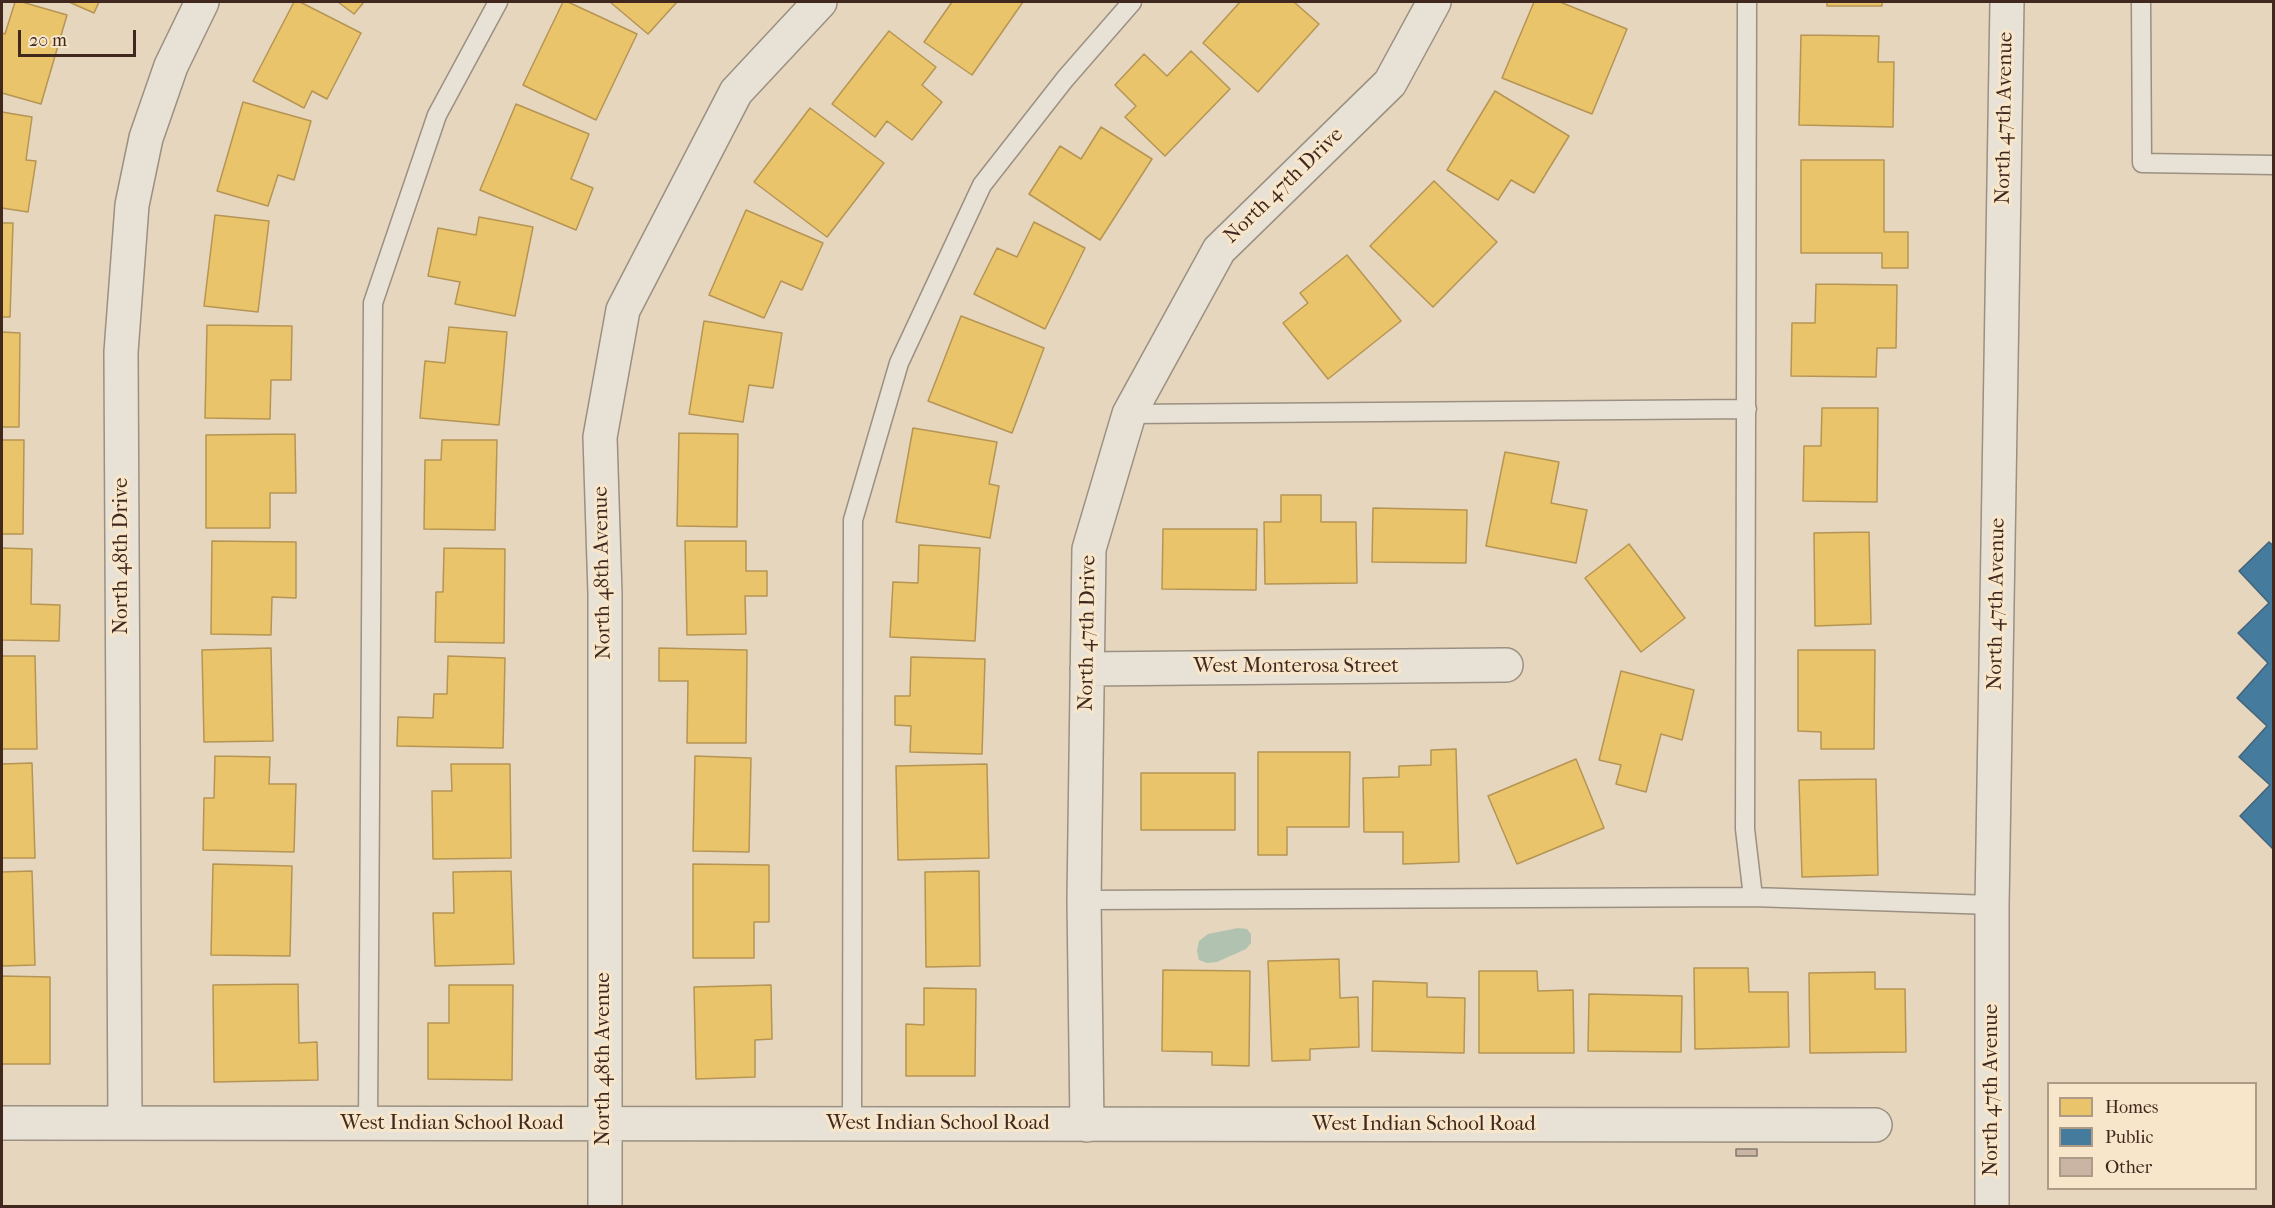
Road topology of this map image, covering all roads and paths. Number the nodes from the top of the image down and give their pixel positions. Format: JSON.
{"nodes":[{"id":1,"x":202,"y":2,"type":"edge"},
{"id":2,"x":498,"y":2,"type":"edge"},
{"id":3,"x":820,"y":2,"type":"edge"},
{"id":4,"x":1132,"y":2,"type":"edge"},
{"id":5,"x":1434,"y":2,"type":"edge"},
{"id":6,"x":1747,"y":2,"type":"edge"},
{"id":7,"x":2007,"y":2,"type":"edge"},
{"id":8,"x":2141,"y":2,"type":"edge"},
{"id":9,"x":2274,"y":165,"type":"edge"},
{"id":10,"x":1747,"y":409,"type":"junction"},
{"id":11,"x":1129,"y":414,"type":"junction"},
{"id":12,"x":1506,"y":665,"type":"dead end"},
{"id":13,"x":1087,"y":669,"type":"junction"},
{"id":14,"x":1753,"y":897,"type":"junction"},
{"id":15,"x":1084,"y":900,"type":"junction"},
{"id":16,"x":1992,"y":906,"type":"junction"},
{"id":17,"x":2,"y":1123,"type":"edge"},
{"id":18,"x":125,"y":1123,"type":"junction"},
{"id":19,"x":368,"y":1123,"type":"junction"},
{"id":20,"x":852,"y":1123,"type":"junction"},
{"id":21,"x":604,"y":1124,"type":"junction"},
{"id":22,"x":1087,"y":1125,"type":"junction"},
{"id":23,"x":1875,"y":1125,"type":"dead end"},
{"id":24,"x":605,"y":1206,"type":"edge"},
{"id":25,"x":1992,"y":1206,"type":"edge"}],
"edges":[{"from":1,"to":18,"type":"street","name":"North 48th Drive"},
{"from":2,"to":19,"type":"lane"},
{"from":3,"to":21,"type":"street","name":"North 48th Avenue"},
{"from":4,"to":20,"type":"lane"},
{"from":5,"to":11,"type":"street","name":"North 47th Drive"},
{"from":6,"to":10,"type":"lane"},
{"from":7,"to":16,"type":"street","name":"North 47th Avenue"},
{"from":8,"to":9,"type":"lane"},
{"from":10,"to":11,"type":"lane"},
{"from":10,"to":14,"type":"lane"},
{"from":11,"to":13,"type":"street","name":"North 47th Drive"},
{"from":12,"to":13,"type":"street","name":"West Monterosa Street"},
{"from":13,"to":15,"type":"street","name":"North 47th Drive"},
{"from":14,"to":15,"type":"lane"},
{"from":14,"to":16,"type":"lane"},
{"from":15,"to":22,"type":"street","name":"North 47th Drive"},
{"from":16,"to":25,"type":"street","name":"North 47th Avenue"},
{"from":17,"to":18,"type":"street","name":"West Indian School Road"},
{"from":18,"to":19,"type":"street","name":"West Indian School Road"},
{"from":19,"to":21,"type":"street","name":"West Indian School Road"},
{"from":20,"to":21,"type":"street","name":"West Indian School Road"},
{"from":20,"to":22,"type":"street","name":"West Indian School Road"},
{"from":21,"to":24,"type":"street","name":"North 48th Avenue"},
{"from":22,"to":23,"type":"street","name":"West Indian School Road"}]}
